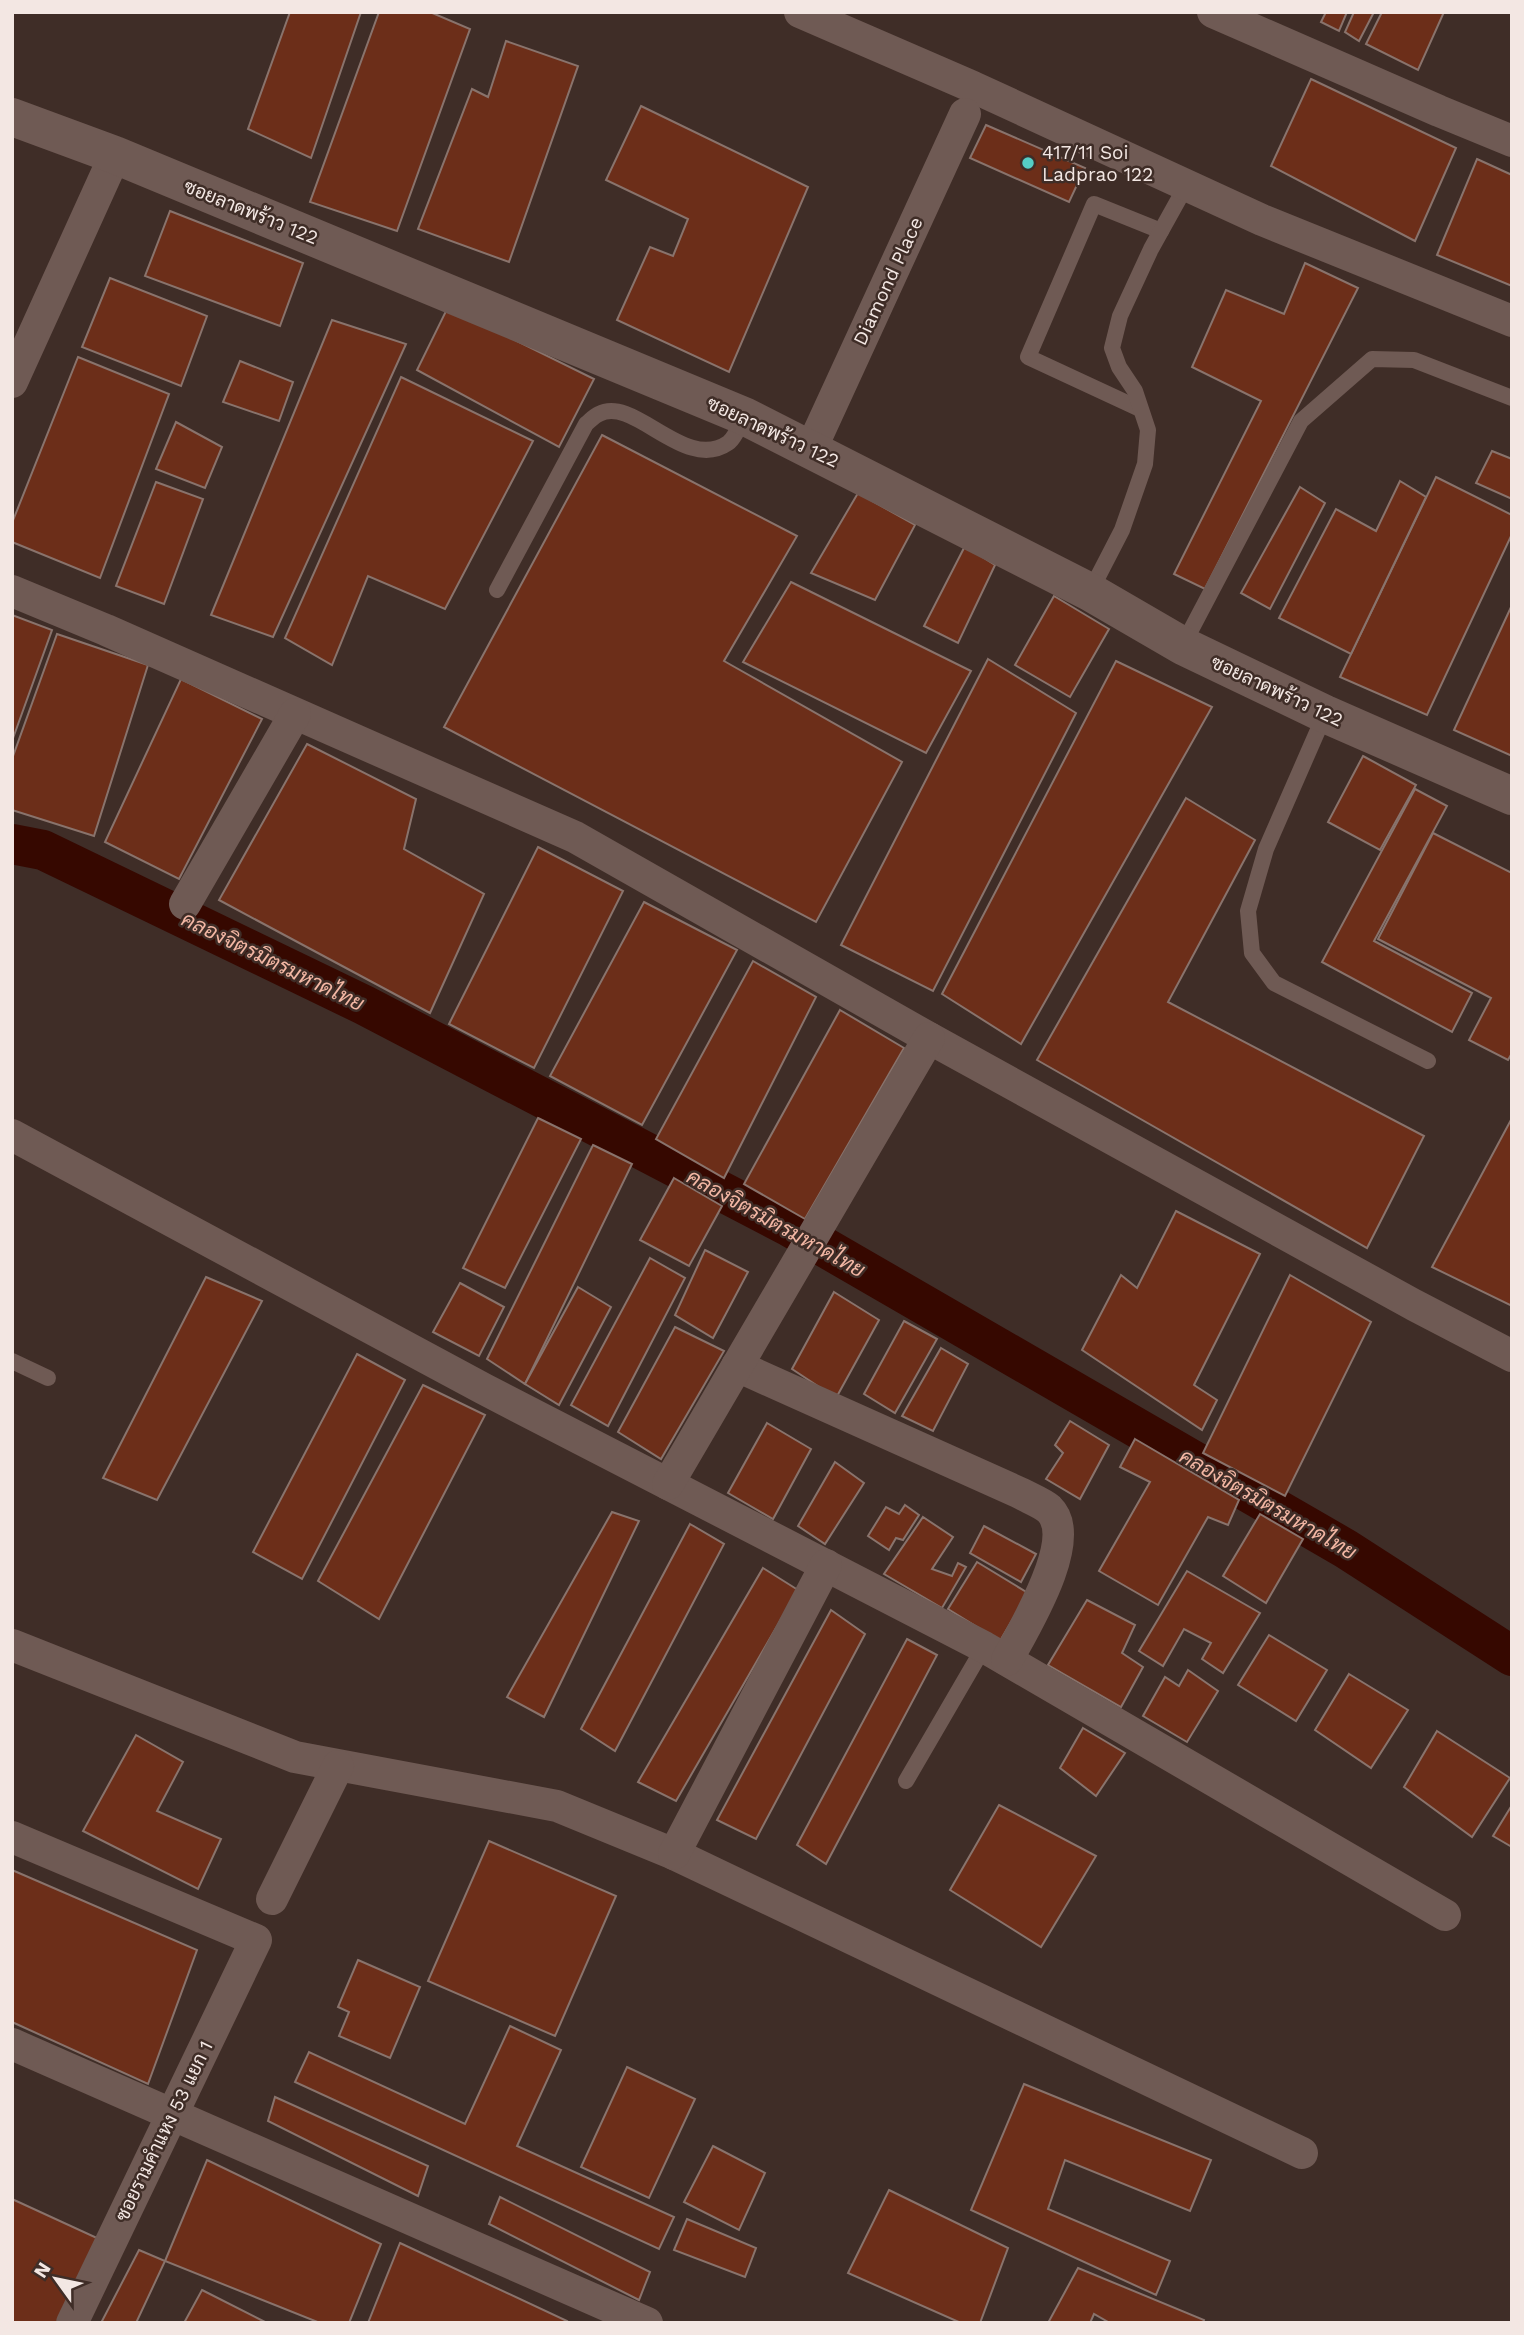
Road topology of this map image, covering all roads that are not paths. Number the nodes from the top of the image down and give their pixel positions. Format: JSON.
{"nodes":[{"id":1,"x":800,"y":12,"type":"edge"},
{"id":2,"x":1213,"y":12,"type":"edge"},
{"id":3,"x":965,"y":114,"type":"dead end"},
{"id":4,"x":12,"y":117,"type":"edge"},
{"id":5,"x":1512,"y":141,"type":"edge"},
{"id":6,"x":115,"y":155,"type":"junction"},
{"id":7,"x":1186,"y":186,"type":"junction"},
{"id":8,"x":1161,"y":230,"type":"junction"},
{"id":9,"x":1512,"y":321,"type":"edge"},
{"id":10,"x":12,"y":382,"type":"edge"},
{"id":11,"x":1512,"y":398,"type":"edge"},
{"id":12,"x":1140,"y":409,"type":"junction"},
{"id":13,"x":744,"y":416,"type":"junction"},
{"id":14,"x":811,"y":449,"type":"junction"},
{"id":15,"x":497,"y":590,"type":"dead end"},
{"id":16,"x":12,"y":591,"type":"edge"},
{"id":17,"x":1090,"y":593,"type":"junction"},
{"id":18,"x":1183,"y":646,"type":"junction"},
{"id":19,"x":295,"y":713,"type":"junction"},
{"id":20,"x":1325,"y":713,"type":"junction"},
{"id":21,"x":1512,"y":796,"type":"edge"},
{"id":22,"x":185,"y":904,"type":"dead end"},
{"id":23,"x":929,"y":1038,"type":"junction"},
{"id":24,"x":1428,"y":1061,"type":"dead end"},
{"id":25,"x":12,"y":1135,"type":"edge"},
{"id":26,"x":1512,"y":1356,"type":"edge"},
{"id":27,"x":12,"y":1361,"type":"edge"},
{"id":28,"x":737,"y":1366,"type":"junction"},
{"id":29,"x":48,"y":1378,"type":"dead end"},
{"id":30,"x":668,"y":1483,"type":"junction"},
{"id":31,"x":826,"y":1565,"type":"junction"},
{"id":32,"x":12,"y":1645,"type":"edge"},
{"id":33,"x":995,"y":1654,"type":"junction"},
{"id":34,"x":338,"y":1766,"type":"junction"},
{"id":35,"x":906,"y":1781,"type":"dead end"},
{"id":36,"x":12,"y":1837,"type":"edge"},
{"id":37,"x":674,"y":1854,"type":"junction"},
{"id":38,"x":272,"y":1899,"type":"dead end"},
{"id":39,"x":1445,"y":1915,"type":"dead end"},
{"id":40,"x":12,"y":2044,"type":"edge"},
{"id":41,"x":172,"y":2113,"type":"junction"},
{"id":42,"x":1302,"y":2153,"type":"dead end"},
{"id":43,"x":72,"y":2323,"type":"edge"},
{"id":44,"x":647,"y":2323,"type":"edge"}],
"edges":[{"from":1,"to":7,"type":"street"},
{"from":2,"to":5,"type":"street"},
{"from":3,"to":14,"type":"street","name":"Diamond Place"},
{"from":4,"to":6,"type":"street","name":"ซอยลาดพร้าว 122"},
{"from":6,"to":10,"type":"street"},
{"from":6,"to":13,"type":"street","name":"ซอยลาดพร้าว 122"},
{"from":7,"to":8,"type":"lane"},
{"from":7,"to":9,"type":"street"},
{"from":8,"to":12,"type":"lane"},
{"from":8,"to":12,"type":"lane"},
{"from":11,"to":18,"type":"lane"},
{"from":12,"to":17,"type":"lane"},
{"from":13,"to":14,"type":"street","name":"ซอยลาดพร้าว 122"},
{"from":13,"to":15,"type":"lane"},
{"from":14,"to":17,"type":"street","name":"ซอยลาดพร้าว 122"},
{"from":16,"to":19,"type":"street"},
{"from":17,"to":18,"type":"street","name":"ซอยลาดพร้าว 122"},
{"from":18,"to":20,"type":"street","name":"ซอยลาดพร้าว 122"},
{"from":19,"to":22,"type":"street"},
{"from":19,"to":23,"type":"street"},
{"from":20,"to":21,"type":"street","name":"ซอยลาดพร้าว 122"},
{"from":20,"to":24,"type":"lane"},
{"from":23,"to":26,"type":"street"},
{"from":23,"to":28,"type":"street"},
{"from":25,"to":30,"type":"street"},
{"from":27,"to":29,"type":"lane"},
{"from":28,"to":30,"type":"street"},
{"from":28,"to":33,"type":"street"},
{"from":30,"to":31,"type":"street"},
{"from":31,"to":33,"type":"street"},
{"from":31,"to":37,"type":"street"},
{"from":32,"to":34,"type":"street"},
{"from":33,"to":35,"type":"lane"},
{"from":33,"to":39,"type":"street"},
{"from":34,"to":37,"type":"street"},
{"from":34,"to":38,"type":"street"},
{"from":36,"to":41,"type":"street","name":"ซอยรามคำแหง 53 แยก 1"},
{"from":37,"to":42,"type":"street"},
{"from":40,"to":41,"type":"street"},
{"from":41,"to":43,"type":"street","name":"ซอยรามคำแหง 53 แยก 1"},
{"from":41,"to":44,"type":"street"}]}
